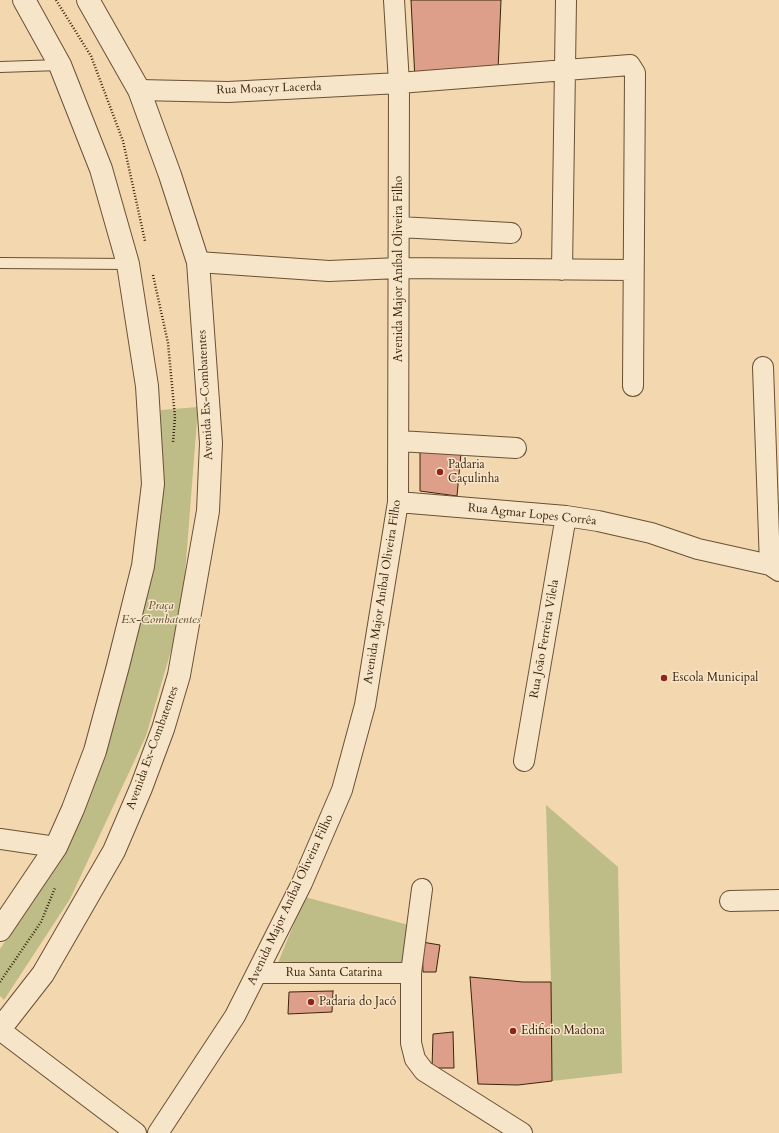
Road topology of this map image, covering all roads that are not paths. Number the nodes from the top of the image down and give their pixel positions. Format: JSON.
{"nodes":[{"id":1,"x":24,"y":0,"type":"edge"},
{"id":2,"x":88,"y":0,"type":"edge"},
{"id":3,"x":394,"y":0,"type":"edge"},
{"id":4,"x":566,"y":0,"type":"edge"},
{"id":5,"x":60,"y":65,"type":"junction"},
{"id":6,"x":0,"y":67,"type":"edge"},
{"id":7,"x":566,"y":70,"type":"junction"},
{"id":8,"x":399,"y":83,"type":"junction"},
{"id":9,"x":139,"y":90,"type":"junction"},
{"id":10,"x":399,"y":228,"type":"junction"},
{"id":11,"x":511,"y":233,"type":"dead end"},
{"id":12,"x":198,"y":262,"type":"junction"},
{"id":13,"x":0,"y":263,"type":"edge"},
{"id":14,"x":128,"y":264,"type":"junction"},
{"id":15,"x":400,"y":268,"type":"junction"},
{"id":16,"x":562,"y":270,"type":"junction"},
{"id":17,"x":633,"y":270,"type":"junction"},
{"id":18,"x":763,"y":367,"type":"dead end"},
{"id":19,"x":633,"y":386,"type":"dead end"},
{"id":20,"x":399,"y":441,"type":"junction"},
{"id":21,"x":516,"y":448,"type":"dead end"},
{"id":22,"x":398,"y":502,"type":"junction"},
{"id":23,"x":566,"y":516,"type":"junction"},
{"id":24,"x":774,"y":568,"type":"edge"},
{"id":25,"x":524,"y":762,"type":"dead end"},
{"id":26,"x":0,"y":840,"type":"edge"},
{"id":27,"x":56,"y":847,"type":"junction"},
{"id":28,"x":422,"y":889,"type":"dead end"},
{"id":29,"x":779,"y":900,"type":"edge"},
{"id":30,"x":730,"y":901,"type":"dead end"},
{"id":31,"x":0,"y":930,"type":"edge"},
{"id":32,"x":257,"y":973,"type":"junction"},
{"id":33,"x":411,"y":974,"type":"junction"},
{"id":34,"x":0,"y":1029,"type":"edge"},
{"id":35,"x":136,"y":1133,"type":"edge"},
{"id":36,"x":158,"y":1133,"type":"edge"},
{"id":37,"x":522,"y":1133,"type":"edge"}],
"edges":[{"from":1,"to":5,"type":"street"},
{"from":2,"to":9,"type":"street","name":"Avenida Ex-Combatentes"},
{"from":3,"to":8,"type":"street","name":"Avenida Major Aníbal Oliveira Filho"},
{"from":4,"to":7,"type":"street"},
{"from":5,"to":6,"type":"lane"},
{"from":5,"to":14,"type":"street"},
{"from":7,"to":8,"type":"street","name":"Rua Moacyr Lacerda"},
{"from":7,"to":16,"type":"street"},
{"from":7,"to":17,"type":"street","name":"Rua Moacyr Lacerda"},
{"from":8,"to":9,"type":"street","name":"Rua Moacyr Lacerda"},
{"from":8,"to":10,"type":"street","name":"Avenida Major Aníbal Oliveira Filho"},
{"from":9,"to":12,"type":"street","name":"Avenida Ex-Combatentes"},
{"from":10,"to":11,"type":"street"},
{"from":10,"to":15,"type":"street","name":"Avenida Major Aníbal Oliveira Filho"},
{"from":12,"to":15,"type":"street"},
{"from":12,"to":34,"type":"street","name":"Avenida Ex-Combatentes"},
{"from":13,"to":14,"type":"lane"},
{"from":14,"to":27,"type":"street"},
{"from":15,"to":16,"type":"street"},
{"from":15,"to":20,"type":"street","name":"Avenida Major Aníbal Oliveira Filho"},
{"from":16,"to":17,"type":"street"},
{"from":17,"to":19,"type":"street","name":"Rua Moacyr Lacerda"},
{"from":18,"to":24,"type":"street"},
{"from":20,"to":21,"type":"street"},
{"from":20,"to":22,"type":"street","name":"Avenida Major Aníbal Oliveira Filho"},
{"from":22,"to":23,"type":"street","name":"Rua Agmar Lopes Corrêa"},
{"from":22,"to":32,"type":"street","name":"Avenida Major Aníbal Oliveira Filho"},
{"from":23,"to":24,"type":"street","name":"Rua Agmar Lopes Corrêa"},
{"from":23,"to":25,"type":"street","name":"Rua João Ferreira Vilela"},
{"from":26,"to":27,"type":"street"},
{"from":27,"to":31,"type":"street"},
{"from":28,"to":33,"type":"street"},
{"from":29,"to":30,"type":"street"},
{"from":32,"to":33,"type":"street","name":"Rua Santa Catarina"},
{"from":32,"to":36,"type":"street","name":"Avenida Major Aníbal Oliveira Filho"},
{"from":33,"to":37,"type":"street"},
{"from":34,"to":35,"type":"street"}]}
